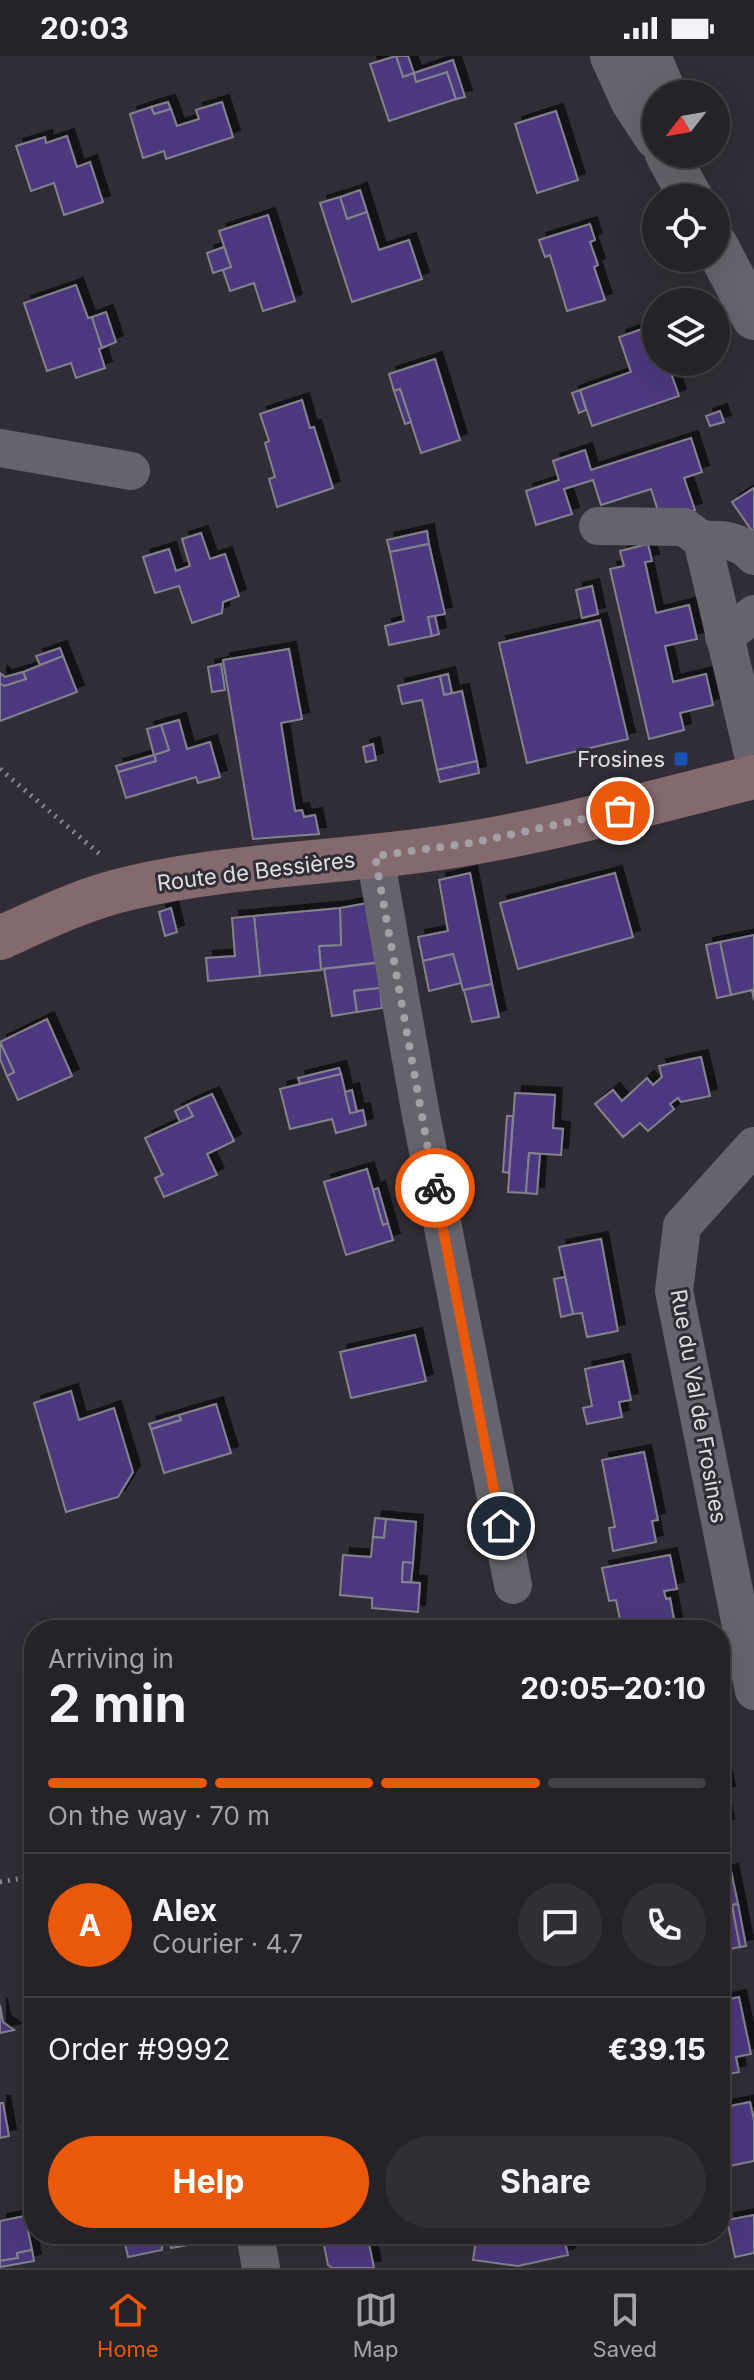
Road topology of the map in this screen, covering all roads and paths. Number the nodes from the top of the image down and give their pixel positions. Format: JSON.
{"nodes":[{"id":1,"x":612,"y":56,"type":"edge"},
{"id":2,"x":649,"y":56,"type":"edge"},
{"id":3,"x":659,"y":80,"type":"edge"},
{"id":4,"x":642,"y":116,"type":"edge"},
{"id":5,"x":730,"y":244,"type":"edge"},
{"id":6,"x":730,"y":265,"type":"edge"},
{"id":7,"x":752,"y":297,"type":"edge"},
{"id":8,"x":0,"y":448,"type":"edge"},
{"id":9,"x":131,"y":471,"type":"dead end"},
{"id":10,"x":598,"y":526,"type":"dead end"},
{"id":11,"x":702,"y":540,"type":"junction"},
{"id":12,"x":754,"y":556,"type":"edge"},
{"id":13,"x":754,"y":614,"type":"edge"},
{"id":14,"x":724,"y":637,"type":"junction"},
{"id":15,"x":754,"y":758,"type":"edge"},
{"id":16,"x":0,"y":769,"type":"edge"},
{"id":17,"x":754,"y":777,"type":"edge"},
{"id":18,"x":375,"y":856,"type":"junction"},
{"id":19,"x":126,"y":888,"type":"junction"},
{"id":20,"x":0,"y":938,"type":"edge"},
{"id":21,"x":754,"y":1146,"type":"edge"},
{"id":22,"x":513,"y":1585,"type":"dead end"},
{"id":23,"x":754,"y":1691,"type":"edge"},
{"id":24,"x":24,"y":1878,"type":"edge"},
{"id":25,"x":0,"y":1882,"type":"edge"},
{"id":26,"x":257,"y":2244,"type":"edge"},
{"id":27,"x":261,"y":2268,"type":"edge"}],
"edges":[{"from":1,"to":4,"type":"street"},
{"from":2,"to":3,"type":"street"},
{"from":5,"to":7,"type":"street"},
{"from":6,"to":7,"type":"street"},
{"from":8,"to":9,"type":"street"},
{"from":10,"to":11,"type":"street"},
{"from":11,"to":12,"type":"street"},
{"from":11,"to":14,"type":"street"},
{"from":13,"to":14,"type":"street"},
{"from":14,"to":15,"type":"street"},
{"from":16,"to":19,"type":"path"},
{"from":17,"to":18,"type":"main road","name":"Route de Bessières"},
{"from":18,"to":19,"type":"main road","name":"Route de Bessières"},
{"from":18,"to":22,"type":"street"},
{"from":19,"to":20,"type":"main road","name":"Route de Bessières"},
{"from":21,"to":23,"type":"street","name":"Rue du Val de Frosines"},
{"from":24,"to":25,"type":"path"},
{"from":26,"to":27,"type":"street"}]}
